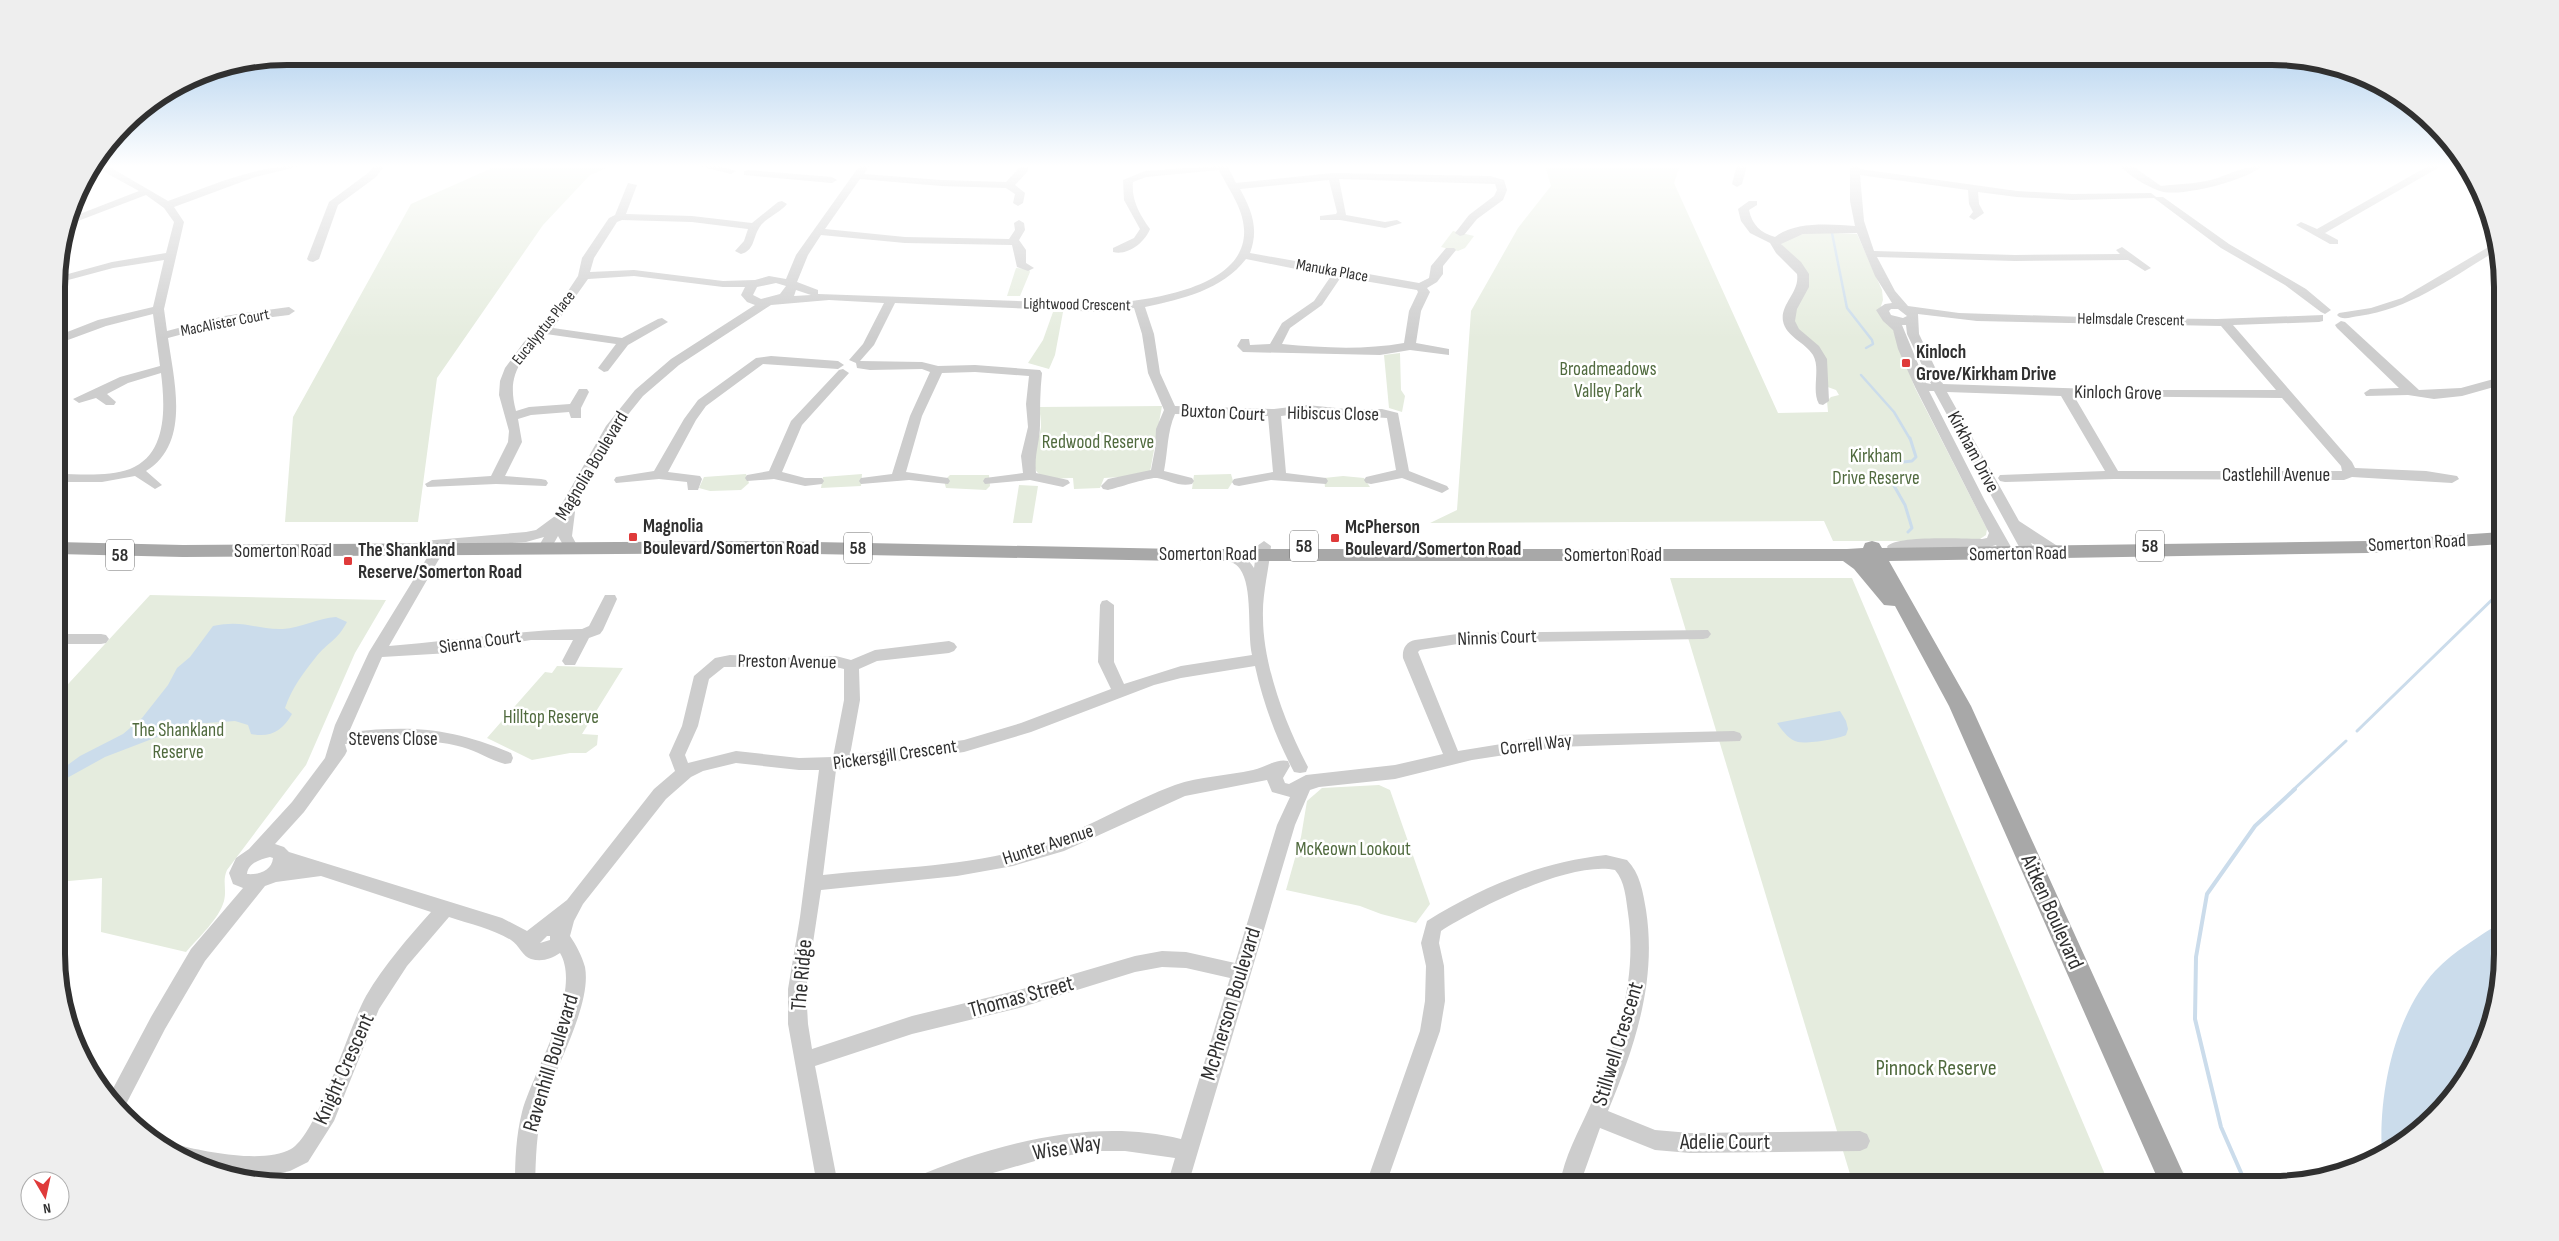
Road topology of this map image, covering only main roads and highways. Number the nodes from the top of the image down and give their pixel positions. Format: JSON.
{"nodes":[{"id":1,"x":2494,"y":538,"type":"edge"},
{"id":2,"x":2001,"y":547,"type":"junction"},
{"id":3,"x":65,"y":548,"type":"edge"},
{"id":4,"x":2273,"y":548,"type":"junction"},
{"id":5,"x":952,"y":550,"type":"junction"},
{"id":6,"x":1881,"y":550,"type":"junction"},
{"id":7,"x":183,"y":551,"type":"junction"},
{"id":8,"x":2028,"y":551,"type":"junction"},
{"id":9,"x":1847,"y":555,"type":"junction"},
{"id":10,"x":1263,"y":557,"type":"junction"},
{"id":11,"x":65,"y":558,"type":"edge"},
{"id":12,"x":1894,"y":586,"type":"junction"},
{"id":13,"x":1926,"y":642,"type":"junction"},
{"id":14,"x":2170,"y":1176,"type":"edge"}],
"edges":[{"from":1,"to":4,"type":"main road","name":"Somerton Road","number":"58"},
{"from":2,"to":6,"type":"main road","name":"Somerton Road","number":"58"},
{"from":2,"to":8,"type":"main road","name":"Somerton Road","number":"58"},
{"from":2,"to":12,"type":"main road"},
{"from":3,"to":7,"type":"main road","name":"Somerton Road","number":"58"},
{"from":4,"to":8,"type":"main road","name":"Somerton Road","number":"58"},
{"from":4,"to":8,"type":"main road","name":"Somerton Road","number":"58"},
{"from":5,"to":7,"type":"main road","name":"Somerton Road","number":"58"},
{"from":5,"to":10,"type":"main road","name":"Somerton Road","number":"58"},
{"from":5,"to":10,"type":"main road","name":"Somerton Road","number":"58"},
{"from":6,"to":9,"type":"main road","name":"Somerton Road","number":"58"},
{"from":6,"to":10,"type":"main road","name":"Somerton Road","number":"58"},
{"from":6,"to":12,"type":"main road","name":"Aitken Boulevard"},
{"from":7,"to":11,"type":"main road","name":"Somerton Road","number":"58"},
{"from":9,"to":10,"type":"main road","name":"Somerton Road","number":"58"},
{"from":9,"to":13,"type":"main road","name":"Aitken Boulevard"},
{"from":12,"to":13,"type":"main road","name":"Aitken Boulevard"},
{"from":13,"to":14,"type":"main road","name":"Aitken Boulevard"}]}
